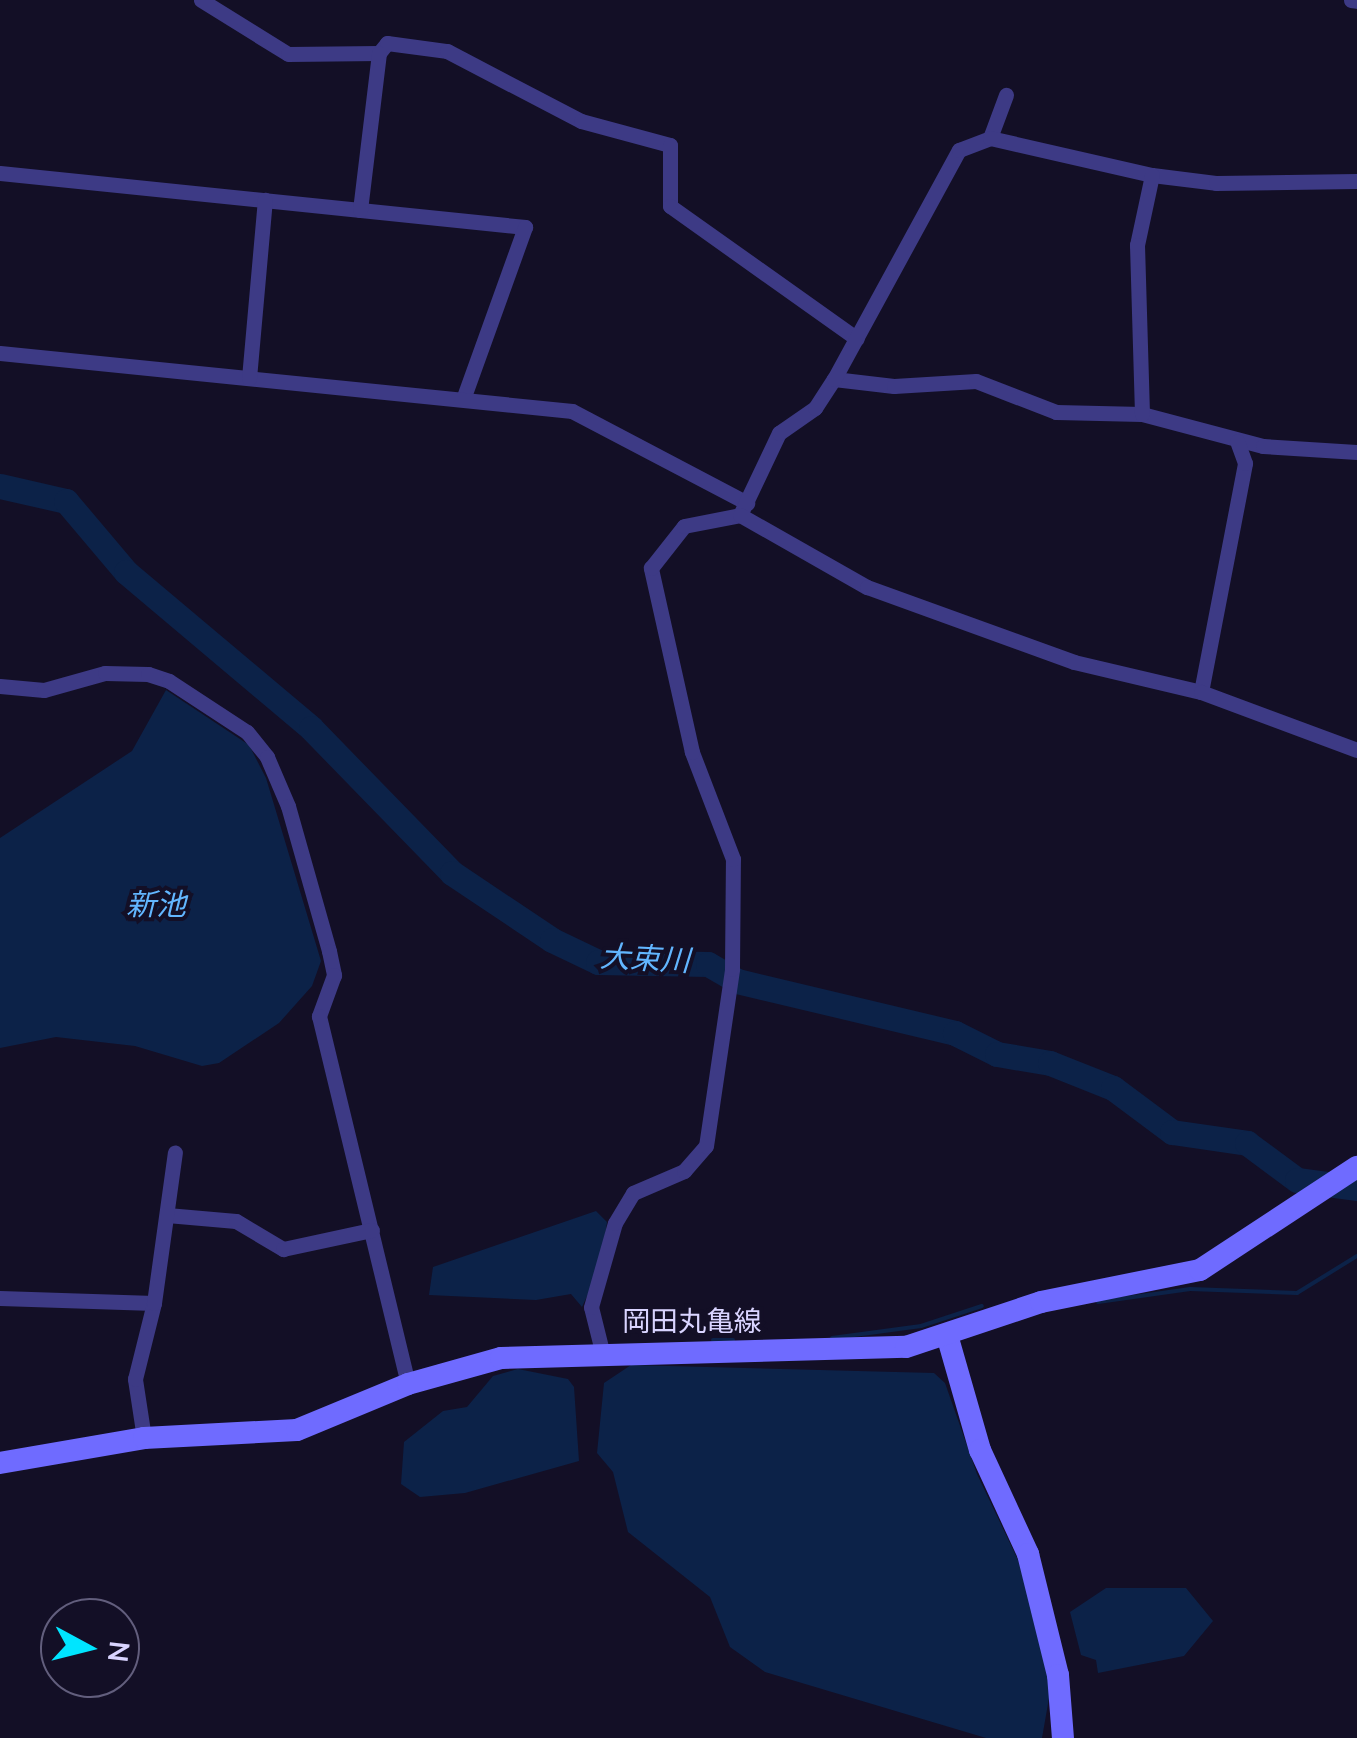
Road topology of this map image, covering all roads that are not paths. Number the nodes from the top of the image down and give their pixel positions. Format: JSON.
{"nodes":[{"id":1,"x":201,"y":0,"type":"edge"},
{"id":2,"x":378,"y":53,"type":"junction"},
{"id":3,"x":1006,"y":94,"type":"dead end"},
{"id":4,"x":990,"y":138,"type":"junction"},
{"id":5,"x":0,"y":173,"type":"edge"},
{"id":6,"x":1152,"y":175,"type":"junction"},
{"id":7,"x":1357,"y":181,"type":"edge"},
{"id":8,"x":265,"y":200,"type":"junction"},
{"id":9,"x":360,"y":210,"type":"junction"},
{"id":10,"x":857,"y":339,"type":"junction"},
{"id":11,"x":0,"y":353,"type":"edge"},
{"id":12,"x":249,"y":378,"type":"junction"},
{"id":13,"x":834,"y":379,"type":"junction"},
{"id":14,"x":463,"y":399,"type":"junction"},
{"id":15,"x":1142,"y":414,"type":"junction"},
{"id":16,"x":1237,"y":441,"type":"junction"},
{"id":17,"x":1357,"y":452,"type":"edge"},
{"id":18,"x":744,"y":509,"type":"junction"},
{"id":19,"x":0,"y":686,"type":"edge"},
{"id":20,"x":1201,"y":692,"type":"junction"},
{"id":21,"x":1357,"y":750,"type":"edge"},
{"id":22,"x":175,"y":1152,"type":"dead end"},
{"id":23,"x":1350,"y":1171,"type":"edge"},
{"id":24,"x":167,"y":1215,"type":"junction"},
{"id":25,"x":372,"y":1230,"type":"junction"},
{"id":26,"x":0,"y":1298,"type":"edge"},
{"id":27,"x":154,"y":1303,"type":"junction"},
{"id":28,"x":947,"y":1335,"type":"junction"},
{"id":29,"x":602,"y":1352,"type":"junction"},
{"id":30,"x":408,"y":1384,"type":"junction"},
{"id":31,"x":144,"y":1438,"type":"junction"},
{"id":32,"x":0,"y":1463,"type":"edge"},
{"id":33,"x":1063,"y":1738,"type":"edge"}],
"edges":[{"from":1,"to":2,"type":"street"},
{"from":2,"to":9,"type":"street"},
{"from":2,"to":10,"type":"street"},
{"from":3,"to":4,"type":"street"},
{"from":4,"to":6,"type":"street"},
{"from":4,"to":10,"type":"street"},
{"from":5,"to":8,"type":"street"},
{"from":6,"to":7,"type":"street"},
{"from":6,"to":15,"type":"street"},
{"from":8,"to":9,"type":"street"},
{"from":8,"to":12,"type":"street"},
{"from":9,"to":14,"type":"street"},
{"from":10,"to":13,"type":"street"},
{"from":11,"to":12,"type":"street"},
{"from":12,"to":14,"type":"street"},
{"from":13,"to":15,"type":"street"},
{"from":13,"to":18,"type":"street"},
{"from":14,"to":18,"type":"street"},
{"from":15,"to":16,"type":"street"},
{"from":16,"to":17,"type":"street"},
{"from":16,"to":20,"type":"street"},
{"from":18,"to":20,"type":"street"},
{"from":18,"to":29,"type":"street"},
{"from":19,"to":25,"type":"street"},
{"from":20,"to":21,"type":"street"},
{"from":22,"to":24,"type":"street"},
{"from":23,"to":28,"type":"main road","name":"岡田丸亀線"},
{"from":24,"to":25,"type":"street"},
{"from":24,"to":27,"type":"street"},
{"from":25,"to":30,"type":"street"},
{"from":26,"to":27,"type":"street"},
{"from":27,"to":31,"type":"street"},
{"from":28,"to":29,"type":"main road","name":"岡田丸亀線"},
{"from":28,"to":33,"type":"main road"},
{"from":29,"to":30,"type":"main road","name":"岡田丸亀線"},
{"from":30,"to":31,"type":"main road","name":"岡田丸亀線"},
{"from":31,"to":32,"type":"main road","name":"岡田丸亀線"}]}
